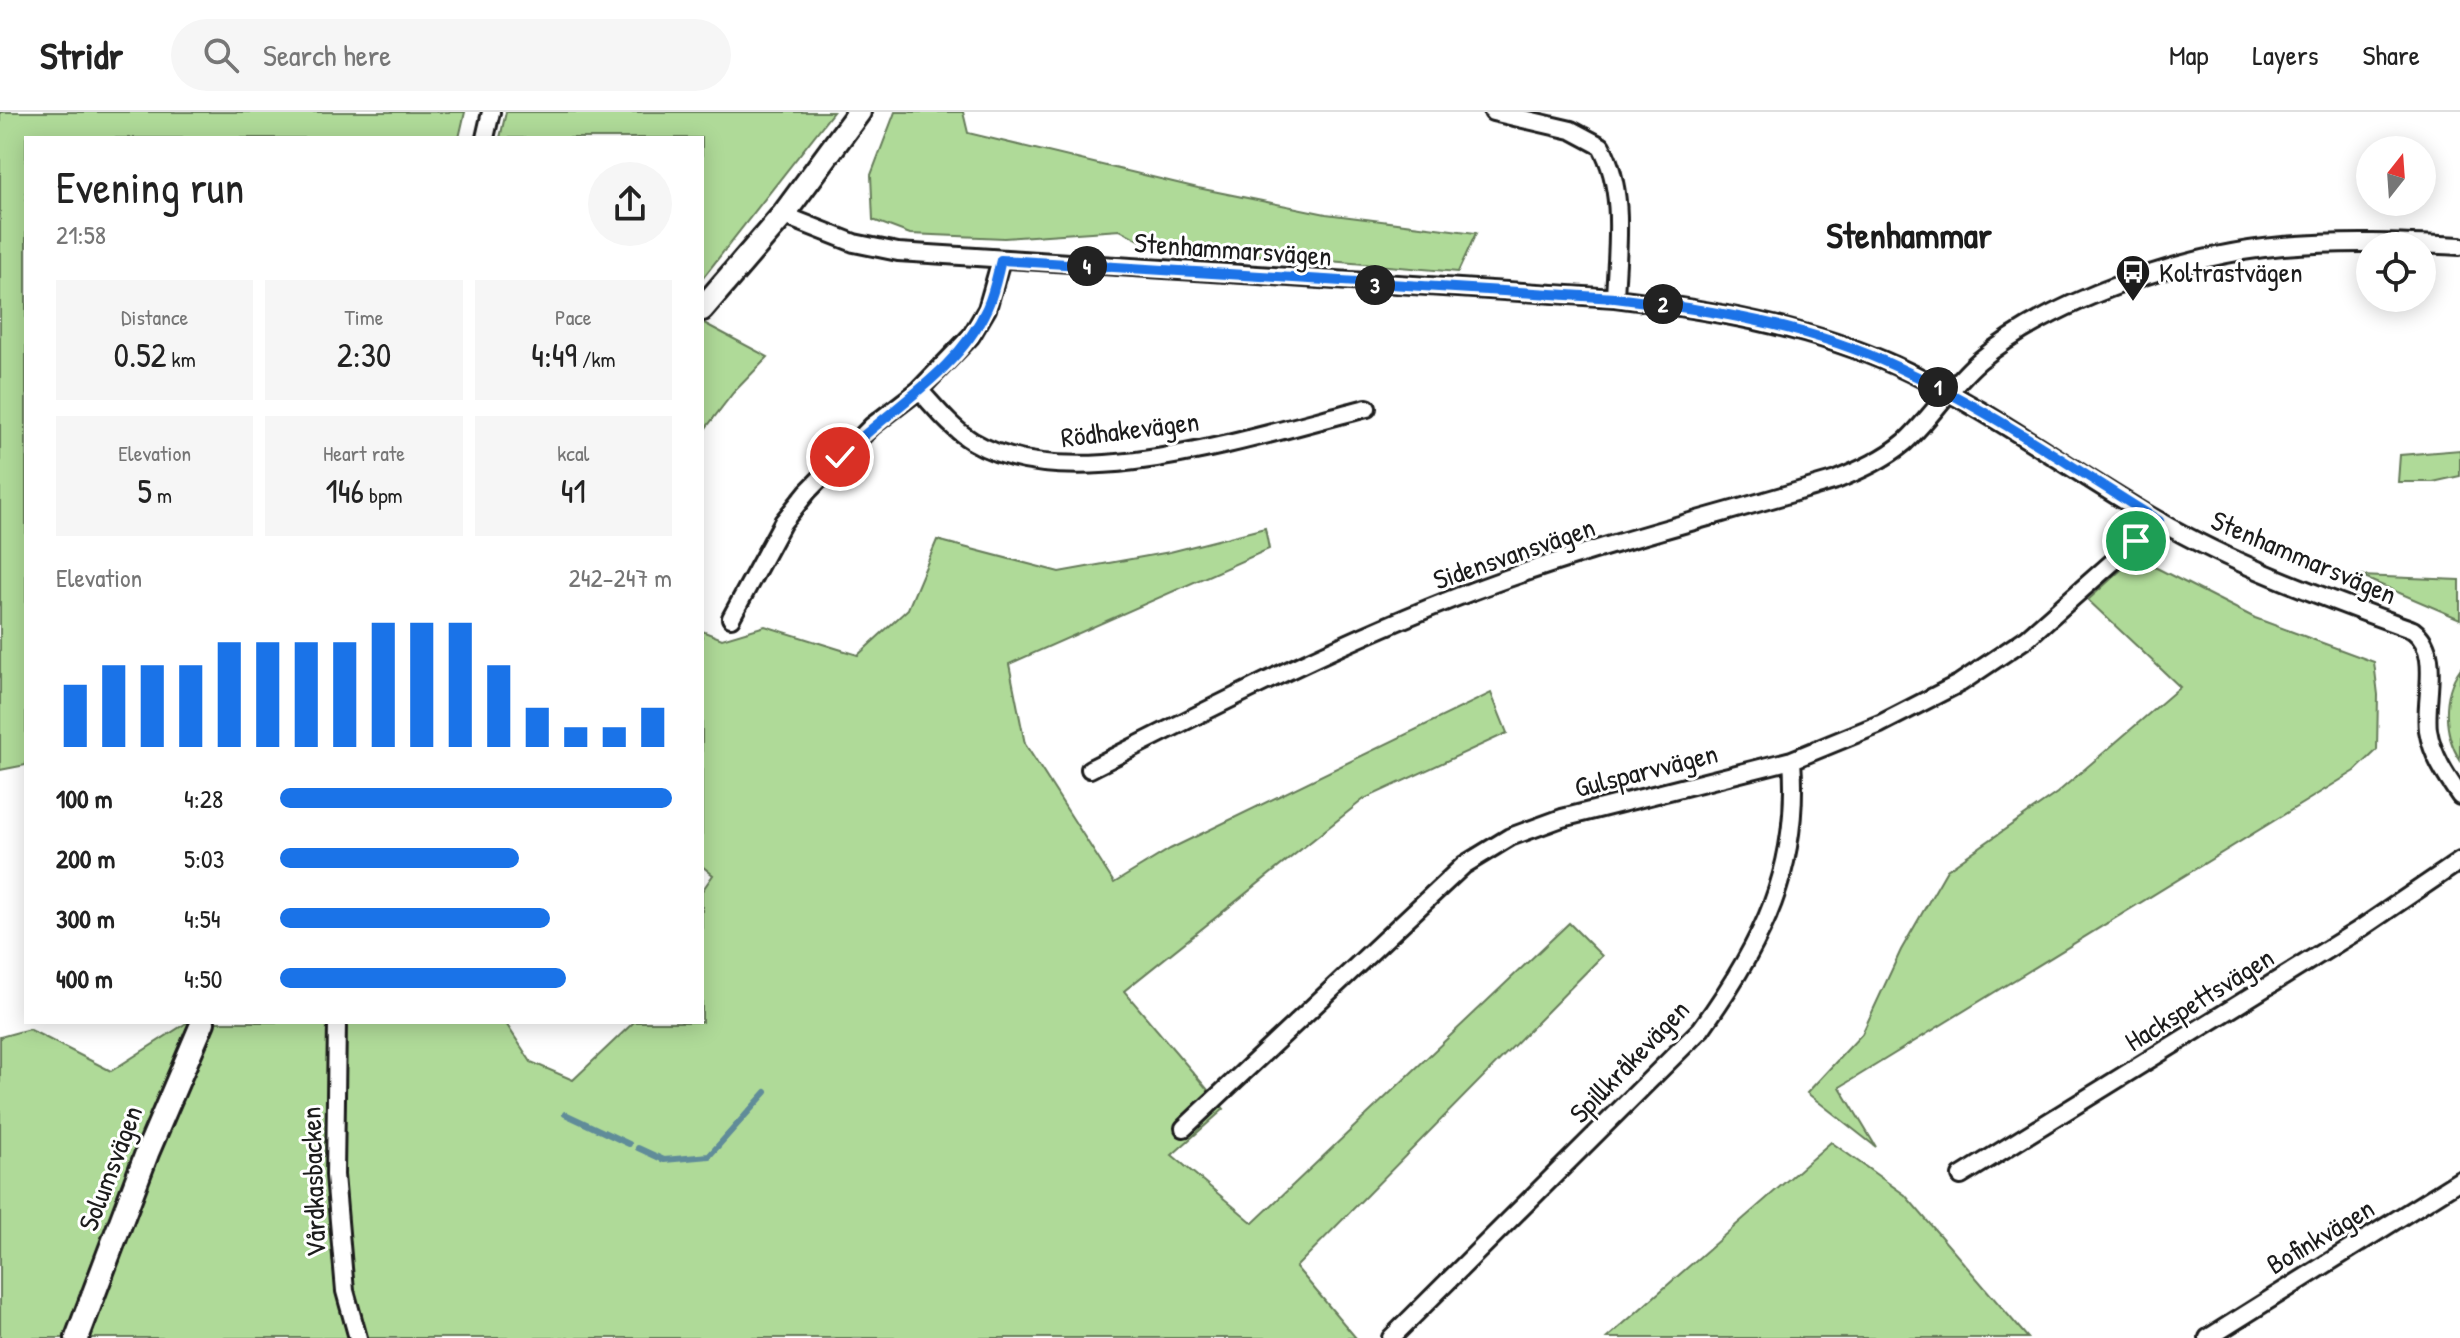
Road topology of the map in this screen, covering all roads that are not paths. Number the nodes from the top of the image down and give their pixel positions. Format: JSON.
{"nodes":[{"id":1,"x":491,"y":112,"type":"edge"},
{"id":2,"x":859,"y":112,"type":"edge"},
{"id":3,"x":1493,"y":112,"type":"edge"},
{"id":4,"x":485,"y":136,"type":"edge"},
{"id":5,"x":783,"y":215,"type":"junction"},
{"id":6,"x":2460,"y":246,"type":"edge"},
{"id":7,"x":1001,"y":260,"type":"junction"},
{"id":8,"x":1615,"y":298,"type":"junction"},
{"id":9,"x":704,"y":307,"type":"edge"},
{"id":10,"x":919,"y":390,"type":"junction"},
{"id":11,"x":1948,"y":392,"type":"junction"},
{"id":12,"x":1367,"y":408,"type":"dead end"},
{"id":13,"x":2159,"y":521,"type":"junction"},
{"id":14,"x":731,"y":618,"type":"dead end"},
{"id":15,"x":1792,"y":760,"type":"junction"},
{"id":16,"x":1090,"y":769,"type":"dead end"},
{"id":17,"x":2460,"y":796,"type":"edge"},
{"id":18,"x":2460,"y":861,"type":"edge"},
{"id":19,"x":202,"y":1024,"type":"edge"},
{"id":20,"x":337,"y":1024,"type":"edge"},
{"id":21,"x":1184,"y":1128,"type":"dead end"},
{"id":22,"x":1961,"y":1176,"type":"dead end"},
{"id":23,"x":2460,"y":1180,"type":"edge"},
{"id":24,"x":77,"y":1338,"type":"edge"},
{"id":25,"x":358,"y":1338,"type":"edge"},
{"id":26,"x":1391,"y":1338,"type":"edge"},
{"id":27,"x":2208,"y":1338,"type":"edge"}],
"edges":[{"from":1,"to":4,"type":"street"},
{"from":2,"to":5,"type":"main road"},
{"from":3,"to":8,"type":"street"},
{"from":5,"to":7,"type":"street","name":"Stenhammarsvägen"},
{"from":5,"to":9,"type":"main road"},
{"from":6,"to":11,"type":"street"},
{"from":7,"to":8,"type":"street","name":"Stenhammarsvägen"},
{"from":7,"to":10,"type":"street"},
{"from":8,"to":11,"type":"street","name":"Stenhammarsvägen"},
{"from":10,"to":12,"type":"street","name":"Rödhakevägen"},
{"from":10,"to":14,"type":"street"},
{"from":11,"to":13,"type":"street","name":"Stenhammarsvägen"},
{"from":11,"to":16,"type":"street","name":"Sidensvansvägen"},
{"from":13,"to":15,"type":"street","name":"Gulsparvvägen"},
{"from":13,"to":17,"type":"street","name":"Stenhammarsvägen"},
{"from":15,"to":21,"type":"street","name":"Gulsparvvägen"},
{"from":15,"to":26,"type":"street","name":"Spillkråkevägen"},
{"from":18,"to":22,"type":"street","name":"Hackspettsvägen"},
{"from":19,"to":24,"type":"main road","name":"Solumsvägen"},
{"from":20,"to":25,"type":"street","name":"Vårdkasbacken"},
{"from":23,"to":27,"type":"street","name":"Bofinkvägen"}]}
